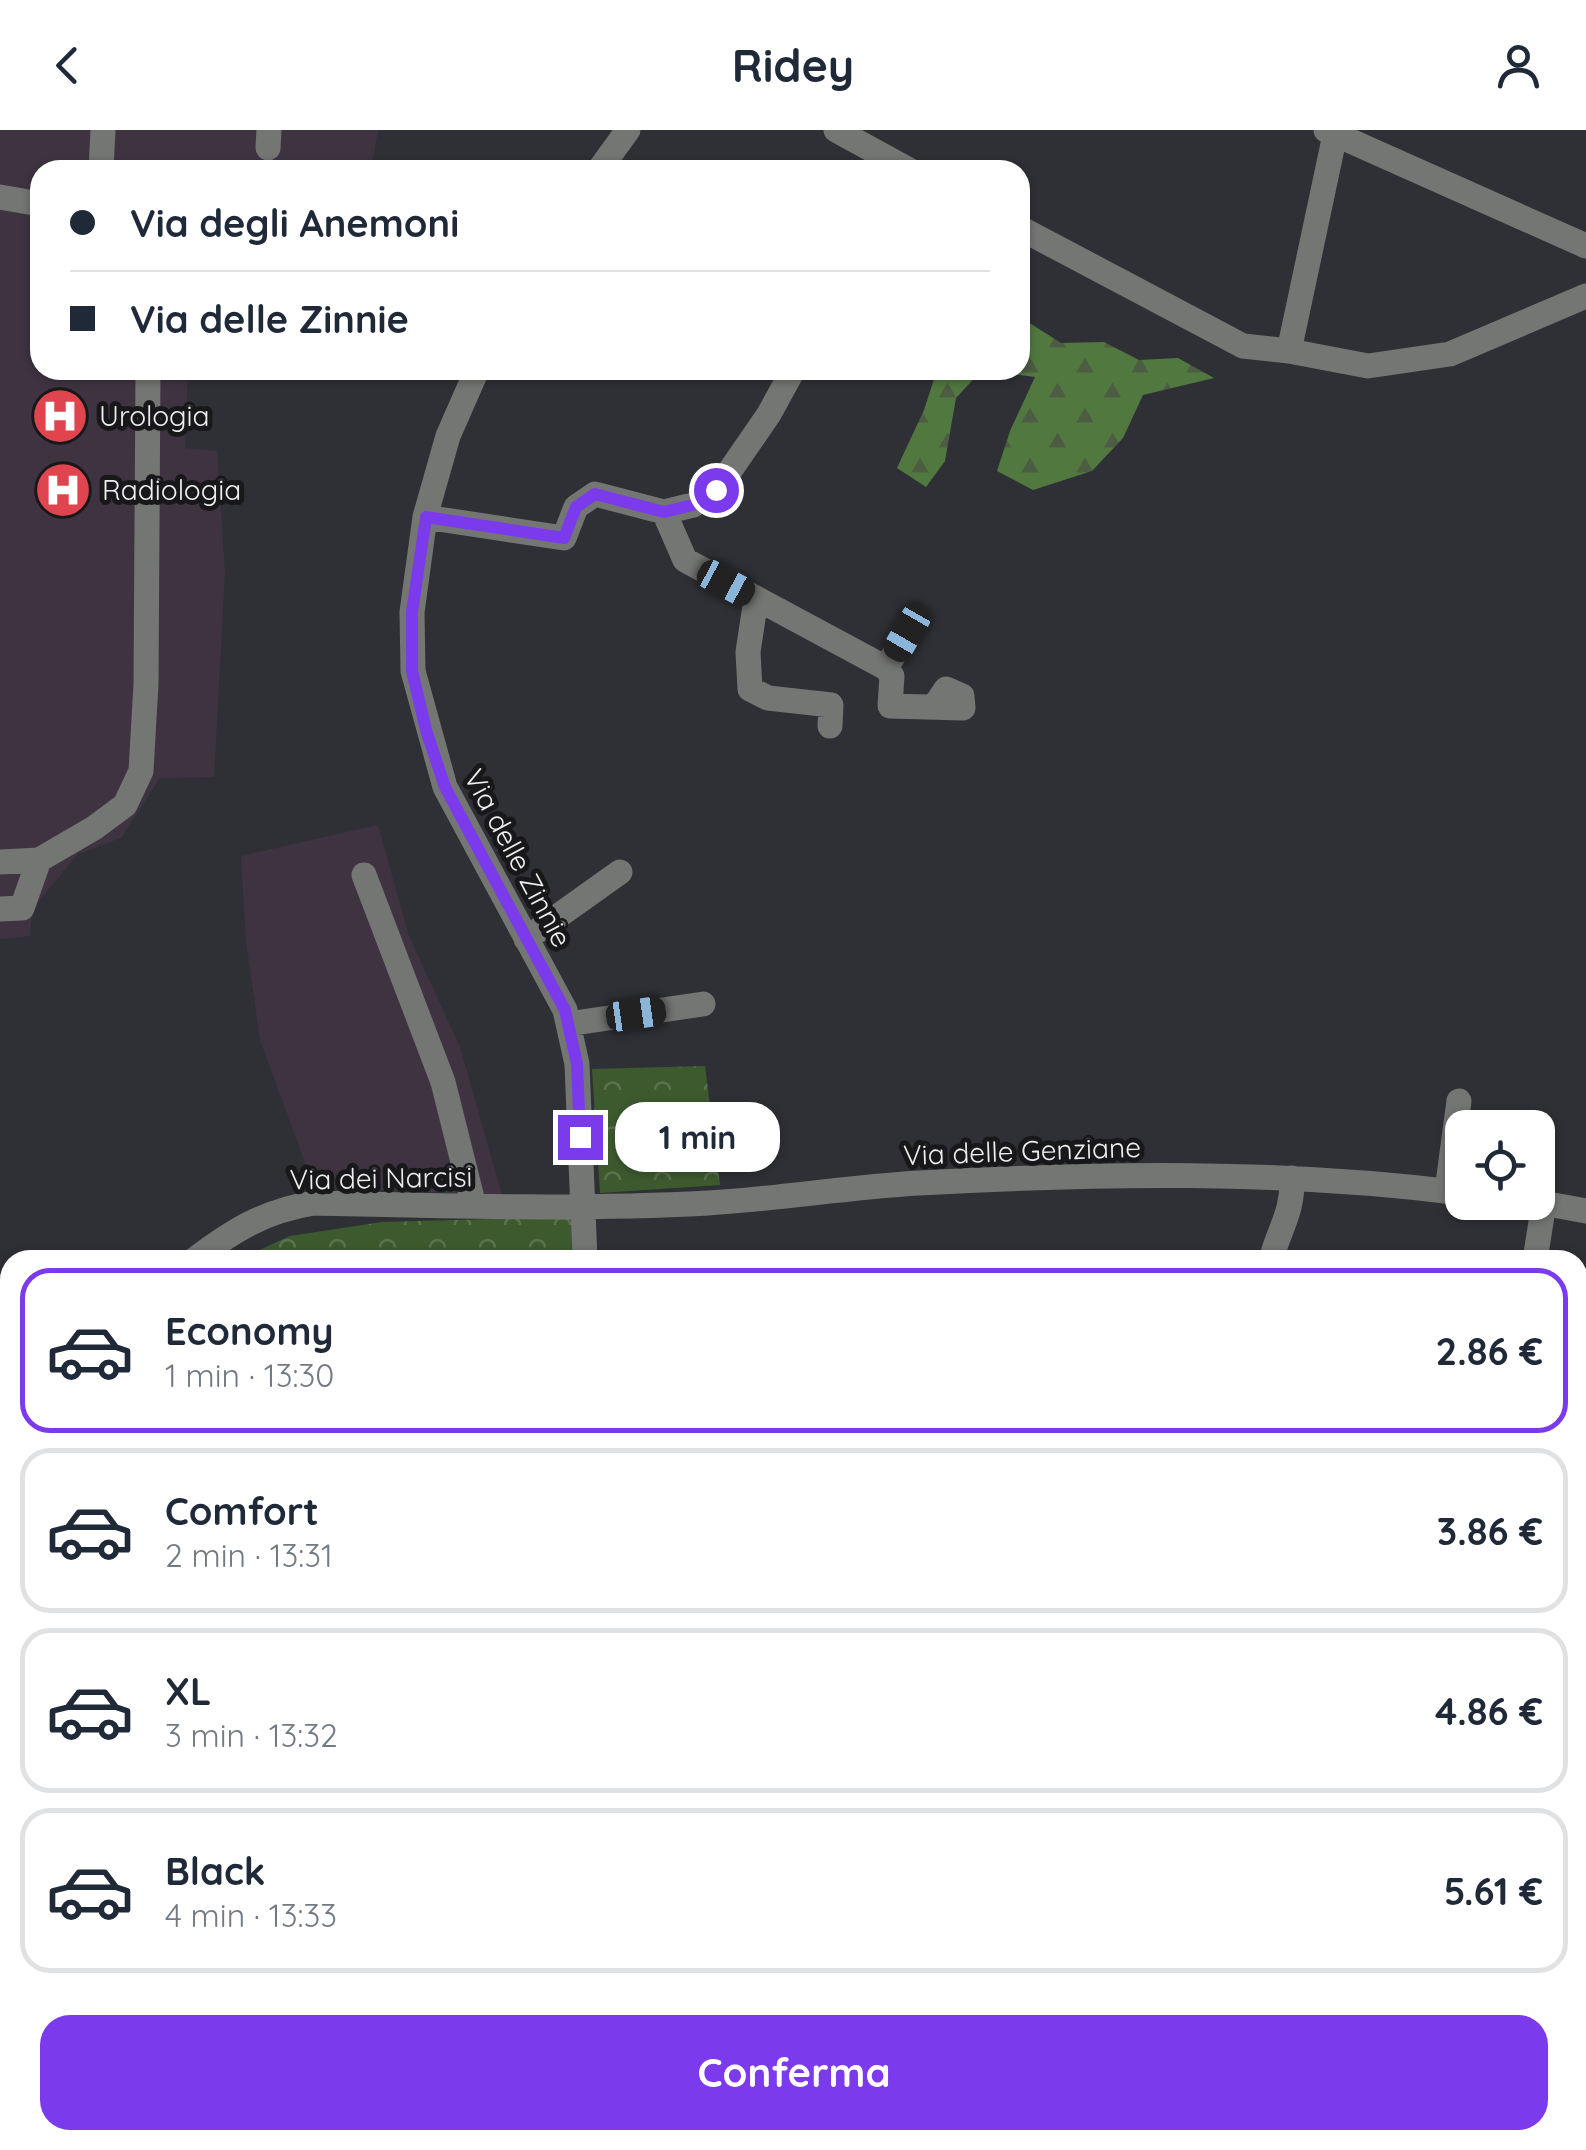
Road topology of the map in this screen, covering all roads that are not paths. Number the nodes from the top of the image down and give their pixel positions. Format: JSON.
{"nodes":[{"id":1,"x":103,"y":130,"type":"edge"},
{"id":2,"x":628,"y":130,"type":"edge"},
{"id":3,"x":836,"y":130,"type":"edge"},
{"id":4,"x":1333,"y":132,"type":"edge"},
{"id":5,"x":102,"y":160,"type":"edge"},
{"id":6,"x":607,"y":160,"type":"edge"},
{"id":7,"x":891,"y":160,"type":"edge"},
{"id":8,"x":0,"y":182,"type":"edge"},
{"id":9,"x":30,"y":185,"type":"edge"},
{"id":10,"x":0,"y":198,"type":"edge"},
{"id":11,"x":30,"y":202,"type":"edge"},
{"id":12,"x":1030,"y":233,"type":"edge"},
{"id":13,"x":1586,"y":246,"type":"edge"},
{"id":14,"x":1586,"y":296,"type":"edge"},
{"id":15,"x":1289,"y":351,"type":"junction"},
{"id":16,"x":148,"y":380,"type":"edge"},
{"id":17,"x":473,"y":380,"type":"edge"},
{"id":18,"x":788,"y":380,"type":"edge"},
{"id":19,"x":664,"y":512,"type":"junction"},
{"id":20,"x":426,"y":517,"type":"junction"},
{"id":21,"x":756,"y":599,"type":"junction"},
{"id":22,"x":907,"y":633,"type":"dead end"},
{"id":23,"x":886,"y":668,"type":"junction"},
{"id":24,"x":934,"y":707,"type":"dead end"},
{"id":25,"x":830,"y":726,"type":"dead end"},
{"id":26,"x":39,"y":860,"type":"junction"},
{"id":27,"x":0,"y":862,"type":"edge"},
{"id":28,"x":620,"y":872,"type":"dead end"},
{"id":29,"x":364,"y":875,"type":"dead end"},
{"id":30,"x":0,"y":909,"type":"edge"},
{"id":31,"x":526,"y":939,"type":"junction"},
{"id":32,"x":703,"y":1004,"type":"dead end"},
{"id":33,"x":568,"y":1024,"type":"junction"},
{"id":34,"x":1460,"y":1101,"type":"dead end"},
{"id":35,"x":1460,"y":1110,"type":"edge"},
{"id":36,"x":1292,"y":1178,"type":"junction"},
{"id":37,"x":1445,"y":1191,"type":"edge"},
{"id":38,"x":474,"y":1206,"type":"junction"},
{"id":39,"x":1555,"y":1206,"type":"edge"},
{"id":40,"x":584,"y":1208,"type":"junction"},
{"id":41,"x":1586,"y":1211,"type":"edge"},
{"id":42,"x":1539,"y":1220,"type":"edge"},
{"id":43,"x":208,"y":1250,"type":"edge"},
{"id":44,"x":584,"y":1250,"type":"edge"},
{"id":45,"x":1275,"y":1250,"type":"edge"},
{"id":46,"x":1536,"y":1250,"type":"edge"}],
"edges":[{"from":1,"to":5,"type":"street"},
{"from":2,"to":6,"type":"street"},
{"from":3,"to":7,"type":"street"},
{"from":4,"to":13,"type":"street"},
{"from":4,"to":15,"type":"street"},
{"from":8,"to":9,"type":"street"},
{"from":10,"to":11,"type":"street"},
{"from":12,"to":15,"type":"street"},
{"from":14,"to":15,"type":"street"},
{"from":16,"to":26,"type":"street"},
{"from":17,"to":20,"type":"street","name":"Via delle Zinnie"},
{"from":18,"to":19,"type":"street"},
{"from":19,"to":20,"type":"street"},
{"from":19,"to":21,"type":"street"},
{"from":20,"to":31,"type":"street","name":"Via delle Zinnie"},
{"from":21,"to":23,"type":"street"},
{"from":21,"to":25,"type":"street"},
{"from":22,"to":23,"type":"street"},
{"from":23,"to":24,"type":"street"},
{"from":26,"to":27,"type":"street"},
{"from":26,"to":30,"type":"street"},
{"from":28,"to":31,"type":"street"},
{"from":29,"to":38,"type":"street"},
{"from":31,"to":33,"type":"street","name":"Via delle Zinnie"},
{"from":32,"to":33,"type":"street"},
{"from":33,"to":40,"type":"street","name":"Via delle Zinnie"},
{"from":34,"to":35,"type":"street"},
{"from":36,"to":37,"type":"street","name":"Via delle Genziane"},
{"from":36,"to":40,"type":"street","name":"Via delle Genziane"},
{"from":36,"to":45,"type":"street"},
{"from":38,"to":40,"type":"street","name":"Via dei Narcisi"},
{"from":38,"to":43,"type":"street","name":"Via dei Narcisi"},
{"from":39,"to":41,"type":"street"},
{"from":40,"to":44,"type":"street","name":"Via delle Zinnie"},
{"from":42,"to":46,"type":"street"}]}
